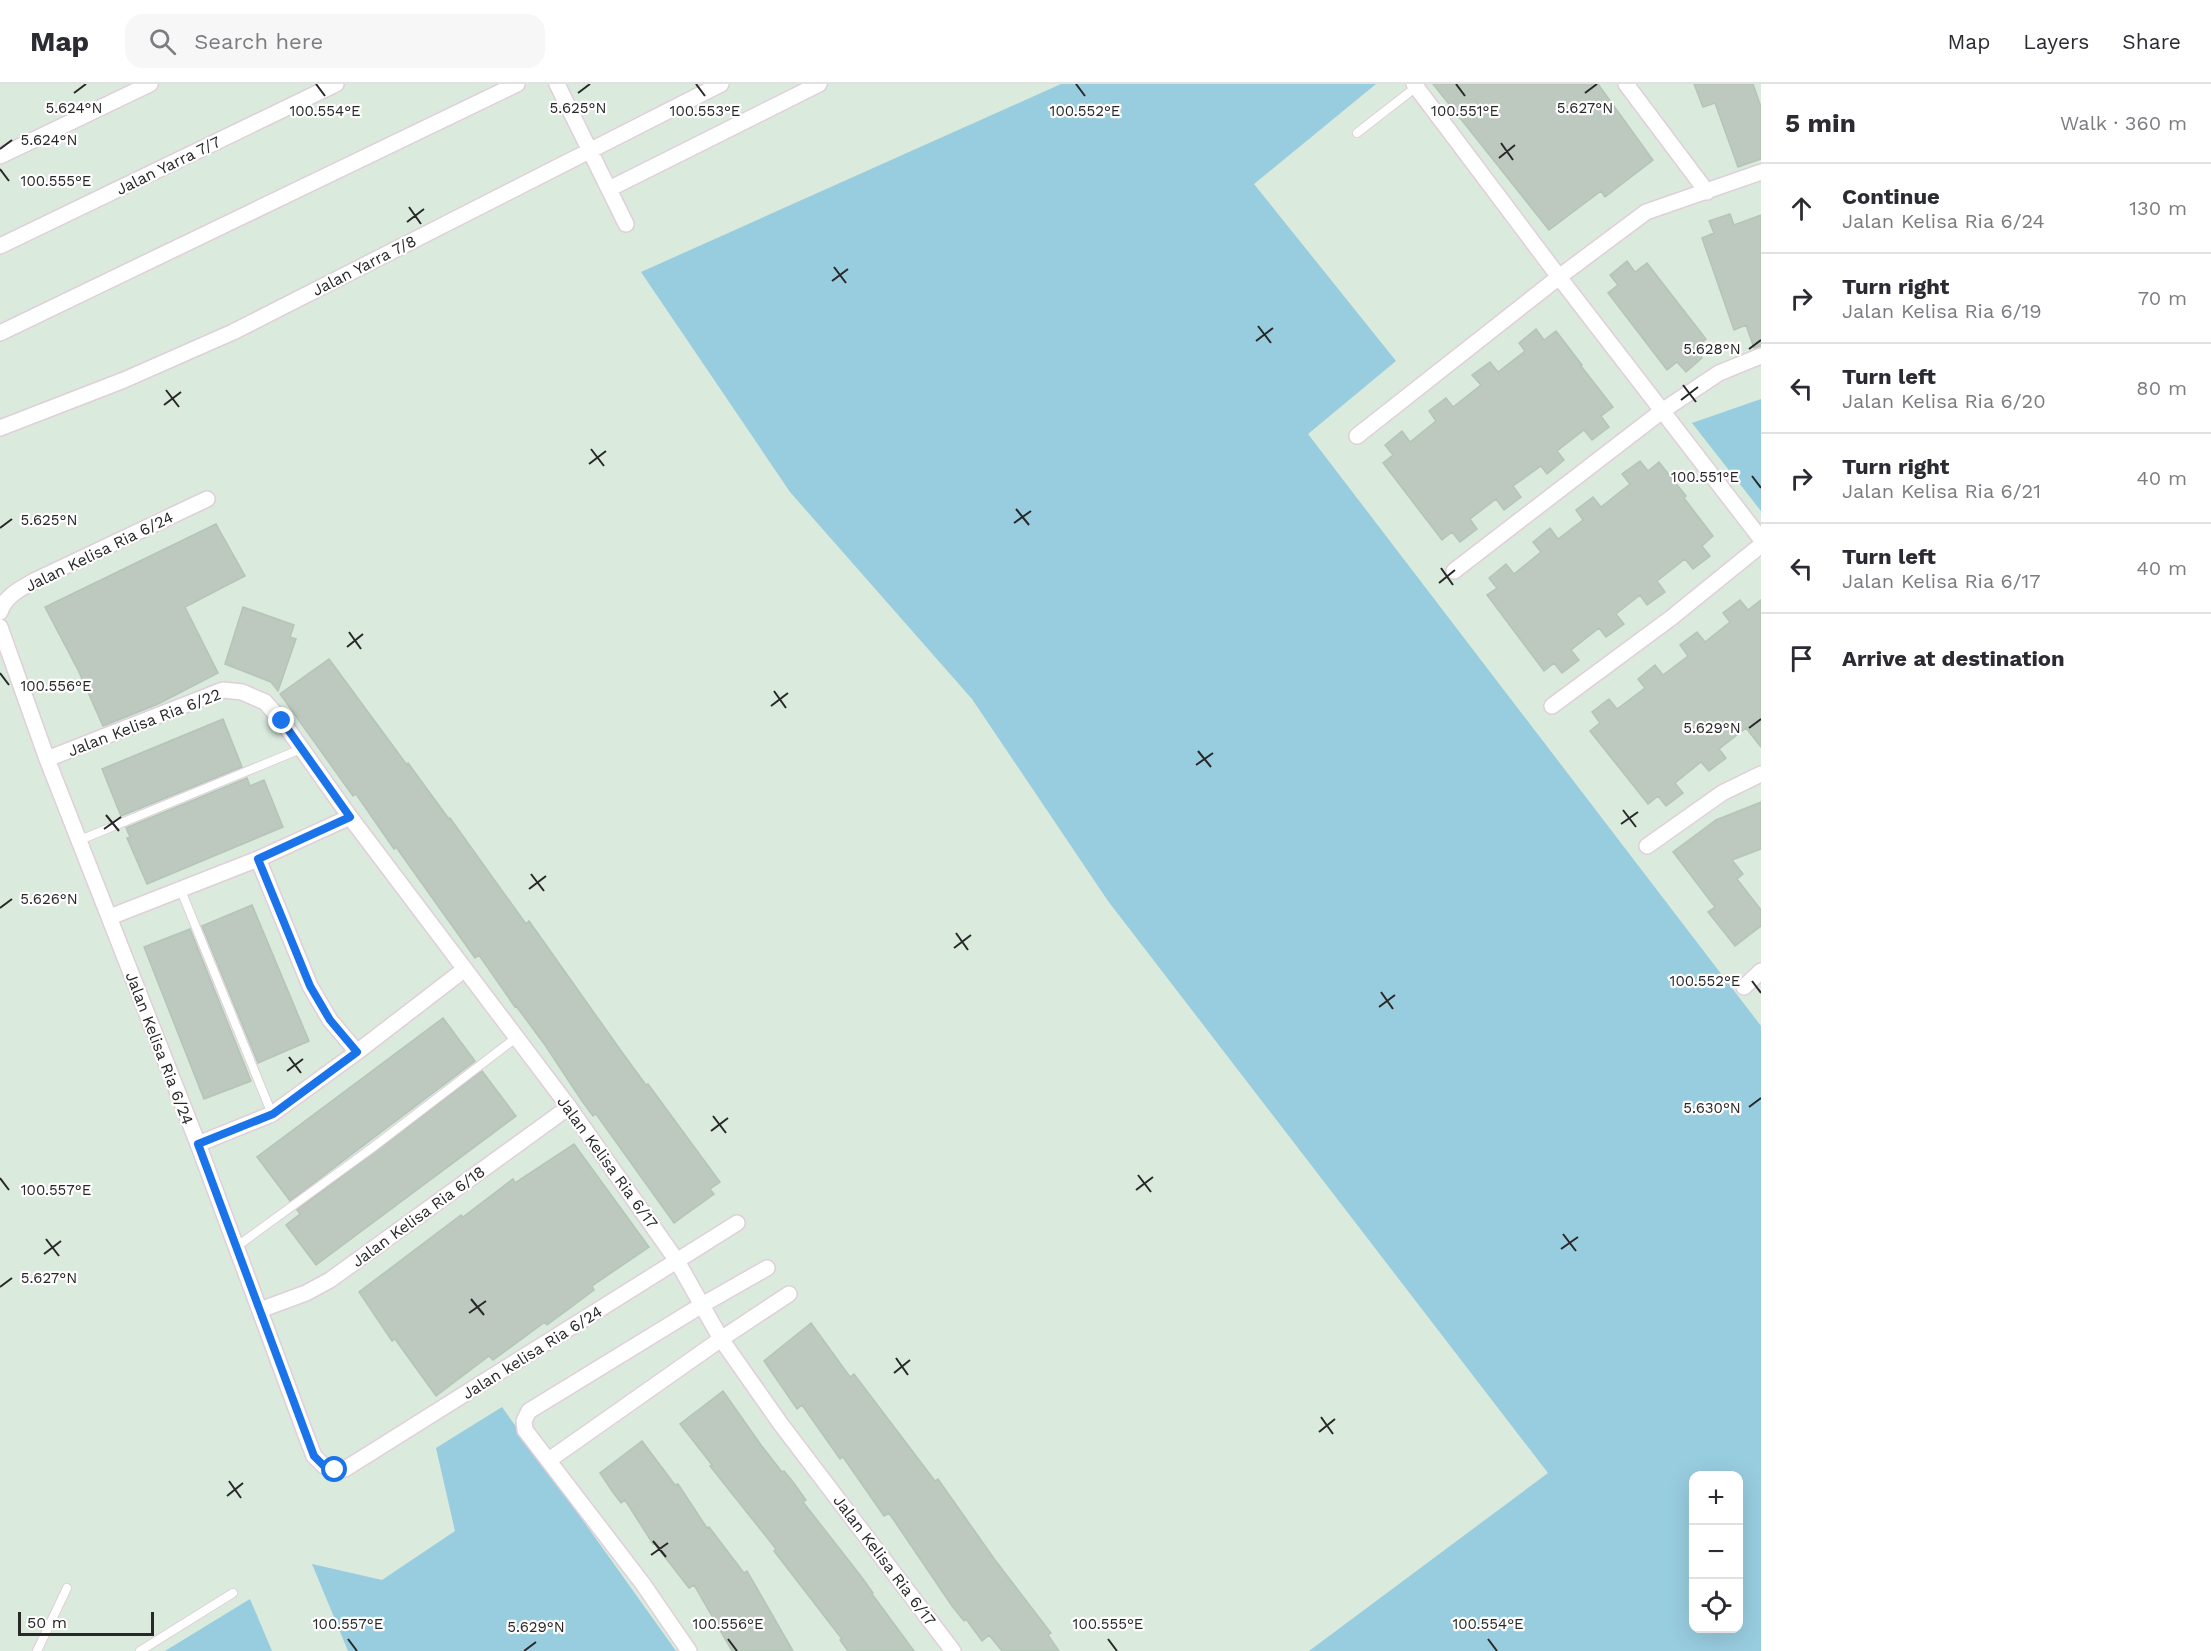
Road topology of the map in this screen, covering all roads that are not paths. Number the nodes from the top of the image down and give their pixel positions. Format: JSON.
{"nodes":[{"id":1,"x":150,"y":84,"type":"edge"},
{"id":2,"x":336,"y":84,"type":"edge"},
{"id":3,"x":517,"y":84,"type":"edge"},
{"id":4,"x":557,"y":84,"type":"edge"},
{"id":5,"x":721,"y":84,"type":"edge"},
{"id":6,"x":819,"y":84,"type":"edge"},
{"id":7,"x":1626,"y":84,"type":"edge"},
{"id":8,"x":1415,"y":86,"type":"edge"},
{"id":9,"x":1357,"y":133,"type":"dead end"},
{"id":10,"x":590,"y":151,"type":"junction"},
{"id":11,"x":0,"y":156,"type":"edge"},
{"id":12,"x":1761,"y":172,"type":"edge"},
{"id":13,"x":609,"y":189,"type":"junction"},
{"id":14,"x":1707,"y":192,"type":"junction"},
{"id":15,"x":626,"y":224,"type":"dead end"},
{"id":16,"x":0,"y":246,"type":"edge"},
{"id":17,"x":1559,"y":277,"type":"junction"},
{"id":18,"x":0,"y":333,"type":"edge"},
{"id":19,"x":1761,"y":356,"type":"edge"},
{"id":20,"x":1662,"y":411,"type":"junction"},
{"id":21,"x":0,"y":428,"type":"edge"},
{"id":22,"x":1357,"y":436,"type":"dead end"},
{"id":23,"x":207,"y":499,"type":"dead end"},
{"id":24,"x":1761,"y":539,"type":"edge"},
{"id":25,"x":1761,"y":545,"type":"edge"},
{"id":26,"x":1455,"y":571,"type":"dead end"},
{"id":27,"x":0,"y":612,"type":"edge"},
{"id":28,"x":0,"y":627,"type":"edge"},
{"id":29,"x":242,"y":692,"type":"joint"},
{"id":30,"x":1552,"y":706,"type":"dead end"},
{"id":31,"x":301,"y":749,"type":"junction"},
{"id":32,"x":47,"y":759,"type":"junction"},
{"id":33,"x":1761,"y":774,"type":"edge"},
{"id":34,"x":350,"y":817,"type":"junction"},
{"id":35,"x":80,"y":840,"type":"junction"},
{"id":36,"x":1647,"y":846,"type":"dead end"},
{"id":37,"x":258,"y":859,"type":"junction"},
{"id":38,"x":180,"y":888,"type":"junction"},
{"id":39,"x":110,"y":917,"type":"junction"},
{"id":40,"x":465,"y":969,"type":"junction"},
{"id":41,"x":1761,"y":971,"type":"edge"},
{"id":42,"x":1744,"y":987,"type":"dead end"},
{"id":43,"x":517,"y":1037,"type":"junction"},
{"id":44,"x":357,"y":1052,"type":"junction"},
{"id":45,"x":569,"y":1107,"type":"junction"},
{"id":46,"x":273,"y":1114,"type":"junction"},
{"id":47,"x":198,"y":1144,"type":"junction"},
{"id":48,"x":737,"y":1223,"type":"dead end"},
{"id":49,"x":236,"y":1247,"type":"junction"},
{"id":50,"x":677,"y":1261,"type":"junction"},
{"id":51,"x":767,"y":1268,"type":"dead end"},
{"id":52,"x":789,"y":1294,"type":"dead end"},
{"id":53,"x":702,"y":1305,"type":"junction"},
{"id":54,"x":260,"y":1310,"type":"junction"},
{"id":55,"x":721,"y":1339,"type":"junction"},
{"id":56,"x":549,"y":1460,"type":"junction"},
{"id":57,"x":324,"y":1466,"type":"joint"},
{"id":58,"x":67,"y":1588,"type":"dead end"},
{"id":59,"x":233,"y":1593,"type":"dead end"},
{"id":60,"x":37,"y":1651,"type":"edge"},
{"id":61,"x":140,"y":1651,"type":"edge"},
{"id":62,"x":689,"y":1651,"type":"edge"},
{"id":63,"x":952,"y":1651,"type":"edge"}],
"edges":[{"from":1,"to":11,"type":"street"},
{"from":2,"to":16,"type":"street","name":"Jalan Yarra 7/7"},
{"from":3,"to":18,"type":"street"},
{"from":4,"to":10,"type":"street"},
{"from":5,"to":10,"type":"street","name":"Jalan Yarra 7/8"},
{"from":6,"to":13,"type":"street"},
{"from":7,"to":14,"type":"street"},
{"from":8,"to":9,"type":"lane"},
{"from":8,"to":17,"type":"street"},
{"from":10,"to":13,"type":"street"},
{"from":10,"to":21,"type":"street","name":"Jalan Yarra 7/8"},
{"from":12,"to":14,"type":"street"},
{"from":13,"to":15,"type":"street"},
{"from":14,"to":17,"type":"street"},
{"from":17,"to":20,"type":"street"},
{"from":17,"to":22,"type":"street"},
{"from":19,"to":20,"type":"street"},
{"from":20,"to":24,"type":"street"},
{"from":20,"to":26,"type":"street"},
{"from":23,"to":27,"type":"street","name":"Jalan Kelisa Ria 6/24"},
{"from":25,"to":30,"type":"street"},
{"from":28,"to":32,"type":"street","name":"Jalan Kelisa Ria 6/24"},
{"from":29,"to":31,"type":"street","name":"Jalan Kelisa Ria 6/17"},
{"from":29,"to":32,"type":"street","name":"Jalan Kelisa Ria 6/22"},
{"from":31,"to":34,"type":"street","name":"Jalan Kelisa Ria 6/17"},
{"from":31,"to":35,"type":"lane"},
{"from":32,"to":35,"type":"street","name":"Jalan Kelisa Ria 6/24"},
{"from":33,"to":36,"type":"street"},
{"from":34,"to":37,"type":"street"},
{"from":34,"to":40,"type":"street","name":"Jalan Kelisa Ria 6/17"},
{"from":35,"to":39,"type":"street","name":"Jalan Kelisa Ria 6/24"},
{"from":37,"to":38,"type":"street"},
{"from":37,"to":44,"type":"street"},
{"from":38,"to":39,"type":"street"},
{"from":38,"to":46,"type":"lane"},
{"from":39,"to":47,"type":"street","name":"Jalan Kelisa Ria 6/24"},
{"from":40,"to":43,"type":"street","name":"Jalan Kelisa Ria 6/17"},
{"from":40,"to":44,"type":"street"},
{"from":41,"to":42,"type":"street"},
{"from":43,"to":45,"type":"street","name":"Jalan Kelisa Ria 6/17"},
{"from":43,"to":49,"type":"lane"},
{"from":44,"to":46,"type":"street"},
{"from":45,"to":50,"type":"street","name":"Jalan Kelisa Ria 6/17"},
{"from":45,"to":54,"type":"street","name":"Jalan Kelisa Ria 6/18"},
{"from":46,"to":47,"type":"street"},
{"from":47,"to":49,"type":"street","name":"Jalan Kelisa Ria 6/24"},
{"from":48,"to":50,"type":"street","name":"Jalan kelisa Ria 6/24"},
{"from":49,"to":54,"type":"street","name":"Jalan Kelisa Ria 6/24"},
{"from":50,"to":53,"type":"street","name":"Jalan Kelisa Ria 6/17"},
{"from":50,"to":57,"type":"street","name":"Jalan kelisa Ria 6/24"},
{"from":51,"to":53,"type":"street"},
{"from":52,"to":55,"type":"street"},
{"from":53,"to":55,"type":"street","name":"Jalan Kelisa Ria 6/17"},
{"from":53,"to":56,"type":"street"},
{"from":54,"to":57,"type":"street","name":"Jalan Kelisa Ria 6/24"},
{"from":55,"to":56,"type":"street"},
{"from":55,"to":63,"type":"street","name":"Jalan Kelisa Ria 6/17"},
{"from":56,"to":62,"type":"street"},
{"from":58,"to":60,"type":"lane"},
{"from":59,"to":61,"type":"lane"}]}
